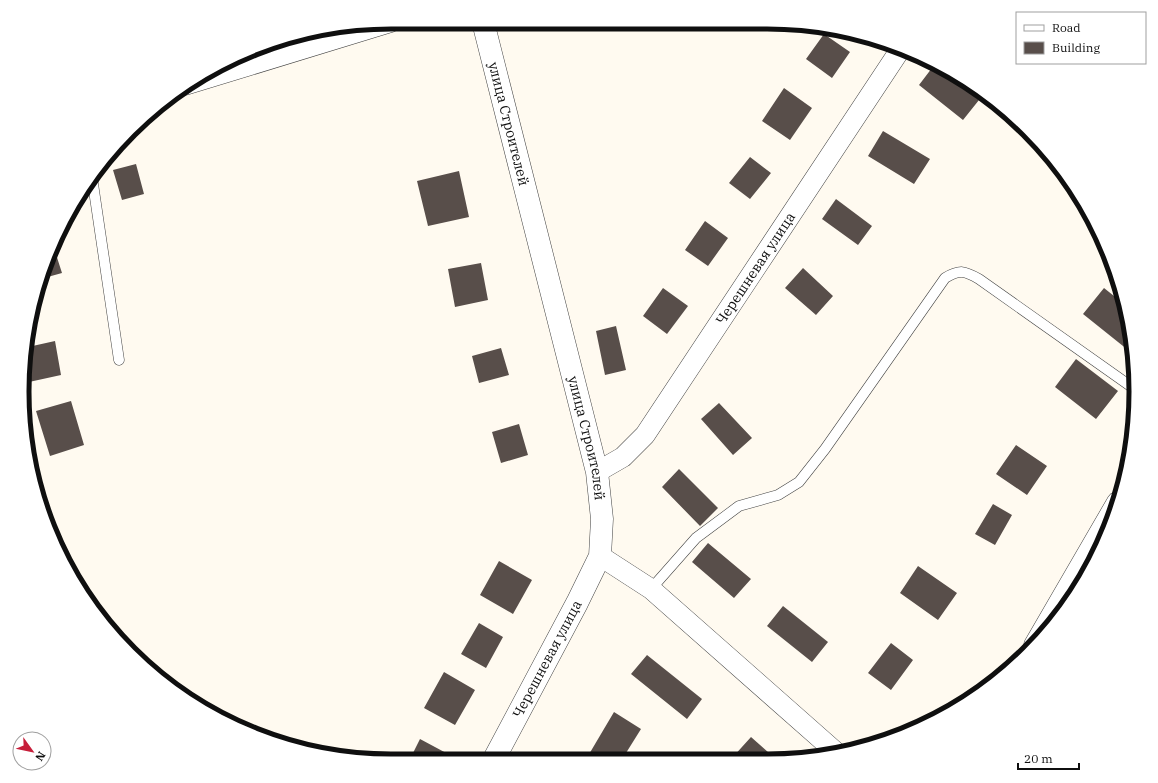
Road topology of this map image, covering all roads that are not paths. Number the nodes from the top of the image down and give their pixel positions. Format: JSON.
{"nodes":[{"id":1,"x":484,"y":29,"type":"edge"},
{"id":2,"x":364,"y":30,"type":"edge"},
{"id":3,"x":897,"y":54,"type":"edge"},
{"id":4,"x":212,"y":77,"type":"edge"},
{"id":5,"x":93,"y":186,"type":"edge"},
{"id":6,"x":119,"y":360,"type":"dead end"},
{"id":7,"x":1129,"y":385,"type":"edge"},
{"id":8,"x":597,"y":472,"type":"junction"},
{"id":9,"x":1102,"y":529,"type":"edge"},
{"id":10,"x":600,"y":556,"type":"junction"},
{"id":11,"x":651,"y":589,"type":"junction"},
{"id":12,"x":1051,"y":616,"type":"edge"},
{"id":13,"x":831,"y":748,"type":"edge"},
{"id":14,"x":497,"y":754,"type":"edge"}],
"edges":[{"from":1,"to":8,"type":"street","name":"улица Строителей"},
{"from":2,"to":4,"type":"street"},
{"from":3,"to":8,"type":"street","name":"Черешневая улица"},
{"from":5,"to":6,"type":"lane"},
{"from":7,"to":11,"type":"lane"},
{"from":8,"to":10,"type":"street","name":"улица Строителей"},
{"from":9,"to":12,"type":"street"},
{"from":10,"to":11,"type":"street"},
{"from":10,"to":14,"type":"street","name":"Черешневая улица"},
{"from":11,"to":13,"type":"street"}]}
